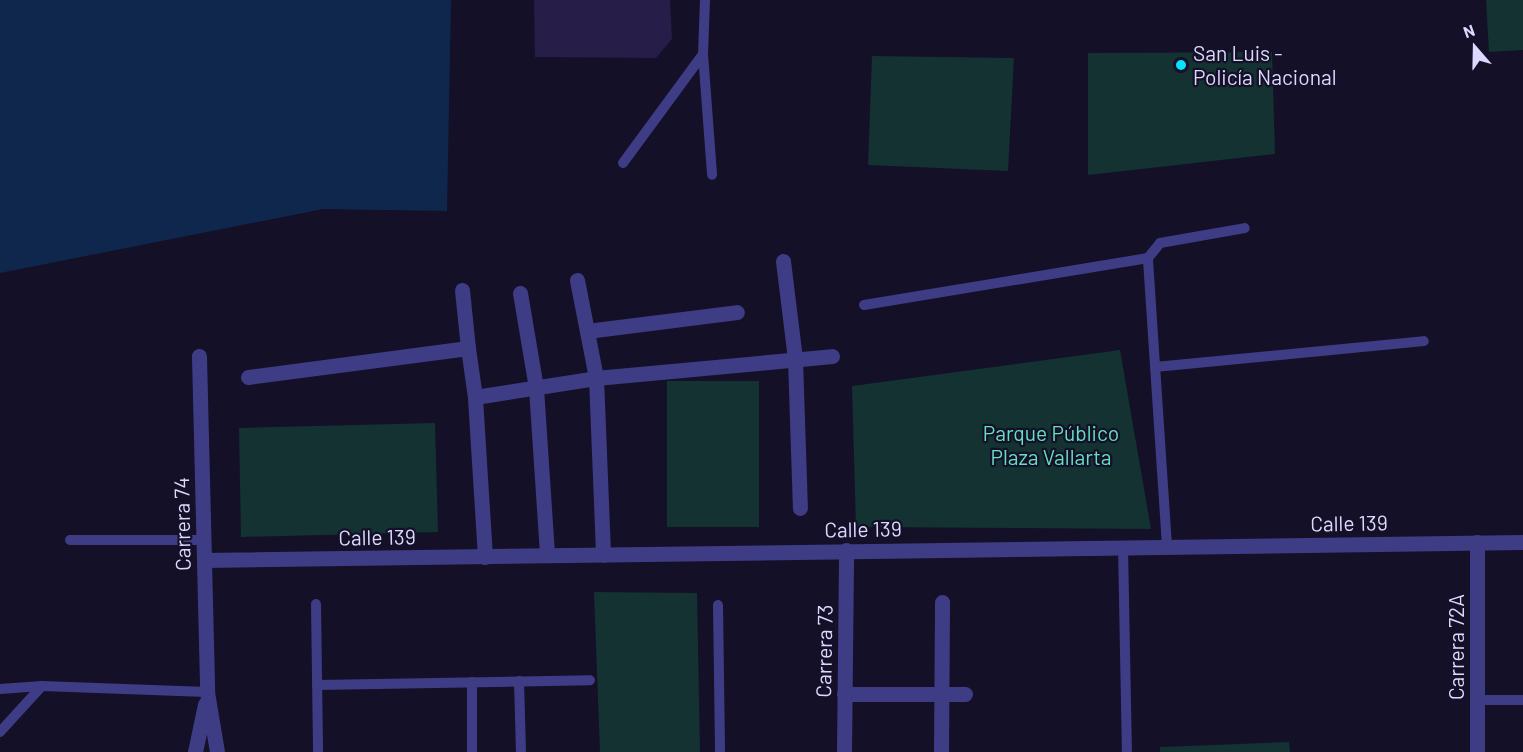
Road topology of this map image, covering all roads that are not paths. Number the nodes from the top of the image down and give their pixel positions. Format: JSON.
{"nodes":[{"id":1,"x":705,"y":0,"type":"edge"},
{"id":2,"x":703,"y":54,"type":"junction"},
{"id":3,"x":623,"y":163,"type":"dead end"},
{"id":4,"x":712,"y":175,"type":"dead end"},
{"id":5,"x":1245,"y":228,"type":"dead end"},
{"id":6,"x":1148,"y":258,"type":"junction"},
{"id":7,"x":783,"y":261,"type":"dead end"},
{"id":8,"x":578,"y":280,"type":"dead end"},
{"id":9,"x":462,"y":290,"type":"dead end"},
{"id":10,"x":520,"y":293,"type":"dead end"},
{"id":11,"x":864,"y":305,"type":"dead end"},
{"id":12,"x":737,"y":312,"type":"dead end"},
{"id":13,"x":587,"y":331,"type":"junction"},
{"id":14,"x":1424,"y":341,"type":"dead end"},
{"id":15,"x":468,"y":348,"type":"junction"},
{"id":16,"x":200,"y":356,"type":"dead end"},
{"id":17,"x":832,"y":356,"type":"dead end"},
{"id":18,"x":795,"y":359,"type":"junction"},
{"id":19,"x":1155,"y":367,"type":"junction"},
{"id":20,"x":248,"y":377,"type":"dead end"},
{"id":21,"x":596,"y":378,"type":"junction"},
{"id":22,"x":536,"y":388,"type":"junction"},
{"id":23,"x":475,"y":397,"type":"junction"},
{"id":24,"x":800,"y":508,"type":"dead end"},
{"id":25,"x":70,"y":540,"type":"dead end"},
{"id":26,"x":204,"y":540,"type":"junction"},
{"id":27,"x":1477,"y":542,"type":"junction"},
{"id":28,"x":1523,"y":542,"type":"edge"},
{"id":29,"x":1167,"y":546,"type":"junction"},
{"id":30,"x":1123,"y":547,"type":"junction"},
{"id":31,"x":846,"y":550,"type":"junction"},
{"id":32,"x":547,"y":555,"type":"junction"},
{"id":33,"x":603,"y":555,"type":"junction"},
{"id":34,"x":485,"y":556,"type":"junction"},
{"id":35,"x":204,"y":560,"type":"junction"},
{"id":36,"x":942,"y":602,"type":"dead end"},
{"id":37,"x":316,"y":604,"type":"dead end"},
{"id":38,"x":718,"y":605,"type":"dead end"},
{"id":39,"x":590,"y":680,"type":"dead end"},
{"id":40,"x":519,"y":681,"type":"junction"},
{"id":41,"x":472,"y":682,"type":"junction"},
{"id":42,"x":317,"y":685,"type":"junction"},
{"id":43,"x":42,"y":686,"type":"junction"},
{"id":44,"x":0,"y":689,"type":"edge"},
{"id":45,"x":207,"y":692,"type":"junction"},
{"id":46,"x":942,"y":693,"type":"junction"},
{"id":47,"x":844,"y":694,"type":"junction"},
{"id":48,"x":965,"y":694,"type":"dead end"},
{"id":49,"x":1477,"y":700,"type":"junction"},
{"id":50,"x":1523,"y":700,"type":"edge"},
{"id":51,"x":0,"y":732,"type":"edge"},
{"id":52,"x":195,"y":752,"type":"edge"},
{"id":53,"x":217,"y":752,"type":"edge"},
{"id":54,"x":318,"y":752,"type":"edge"},
{"id":55,"x":472,"y":752,"type":"edge"},
{"id":56,"x":521,"y":752,"type":"edge"},
{"id":57,"x":720,"y":752,"type":"edge"},
{"id":58,"x":844,"y":752,"type":"edge"},
{"id":59,"x":942,"y":752,"type":"edge"},
{"id":60,"x":1127,"y":752,"type":"edge"},
{"id":61,"x":1477,"y":752,"type":"edge"}],
"edges":[{"from":1,"to":2,"type":"lane"},
{"from":2,"to":3,"type":"lane"},
{"from":2,"to":4,"type":"lane"},
{"from":5,"to":6,"type":"lane"},
{"from":6,"to":11,"type":"lane"},
{"from":6,"to":19,"type":"lane"},
{"from":7,"to":18,"type":"street"},
{"from":8,"to":13,"type":"street"},
{"from":9,"to":15,"type":"street"},
{"from":10,"to":22,"type":"street"},
{"from":12,"to":13,"type":"street"},
{"from":13,"to":21,"type":"street"},
{"from":14,"to":19,"type":"lane"},
{"from":15,"to":20,"type":"street"},
{"from":15,"to":23,"type":"street"},
{"from":16,"to":26,"type":"street","name":"Carrera 74"},
{"from":17,"to":18,"type":"street"},
{"from":18,"to":21,"type":"street"},
{"from":18,"to":24,"type":"street"},
{"from":19,"to":29,"type":"lane"},
{"from":21,"to":22,"type":"street"},
{"from":21,"to":33,"type":"street"},
{"from":22,"to":23,"type":"street"},
{"from":22,"to":32,"type":"street"},
{"from":23,"to":34,"type":"street"},
{"from":25,"to":26,"type":"lane"},
{"from":26,"to":35,"type":"street","name":"Carrera 74"},
{"from":27,"to":28,"type":"street","name":"Calle 139"},
{"from":27,"to":29,"type":"street","name":"Calle 139"},
{"from":27,"to":49,"type":"street","name":"Carrera 72A"},
{"from":29,"to":30,"type":"street","name":"Calle 139"},
{"from":30,"to":31,"type":"street","name":"Calle 139"},
{"from":30,"to":60,"type":"lane"},
{"from":31,"to":33,"type":"street","name":"Calle 139"},
{"from":31,"to":47,"type":"street","name":"Carrera 73"},
{"from":32,"to":33,"type":"street","name":"Calle 139"},
{"from":32,"to":34,"type":"street","name":"Calle 139"},
{"from":34,"to":35,"type":"street","name":"Calle 139"},
{"from":35,"to":45,"type":"street","name":"Carrera 74"},
{"from":36,"to":46,"type":"street"},
{"from":37,"to":42,"type":"lane"},
{"from":38,"to":57,"type":"lane"},
{"from":39,"to":40,"type":"lane"},
{"from":40,"to":41,"type":"lane"},
{"from":40,"to":56,"type":"lane"},
{"from":41,"to":42,"type":"lane"},
{"from":41,"to":55,"type":"lane"},
{"from":42,"to":54,"type":"lane"},
{"from":43,"to":44,"type":"lane"},
{"from":43,"to":45,"type":"lane"},
{"from":43,"to":51,"type":"lane"},
{"from":45,"to":52,"type":"street","name":"Carrera 74"},
{"from":45,"to":53,"type":"street","name":"Carrera 74"},
{"from":46,"to":47,"type":"street"},
{"from":46,"to":48,"type":"street"},
{"from":46,"to":59,"type":"street"},
{"from":47,"to":58,"type":"street","name":"Carrera 73"},
{"from":49,"to":50,"type":"lane"},
{"from":49,"to":61,"type":"street","name":"Carrera 72A"}]}
